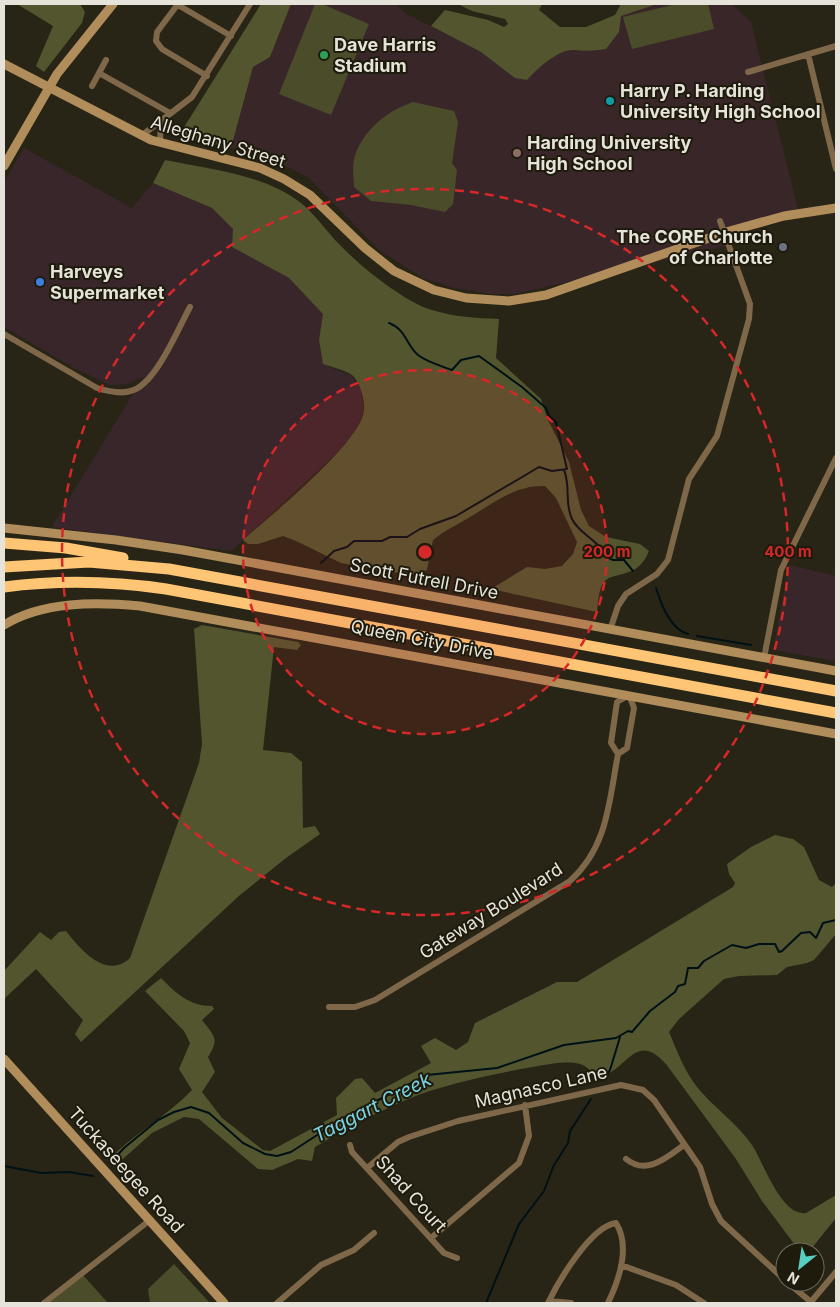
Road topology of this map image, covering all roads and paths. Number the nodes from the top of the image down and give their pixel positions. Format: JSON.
{"nodes":[{"id":1,"x":113,"y":4,"type":"edge"},
{"id":2,"x":178,"y":4,"type":"edge"},
{"id":3,"x":250,"y":4,"type":"edge"},
{"id":4,"x":231,"y":36,"type":"junction"},
{"id":5,"x":836,"y":46,"type":"edge"},
{"id":6,"x":808,"y":54,"type":"junction"},
{"id":7,"x":106,"y":60,"type":"dead end"},
{"id":8,"x":4,"y":64,"type":"edge"},
{"id":9,"x":748,"y":72,"type":"dead end"},
{"id":10,"x":99,"y":73,"type":"junction"},
{"id":11,"x":207,"y":76,"type":"junction"},
{"id":12,"x":92,"y":86,"type":"dead end"},
{"id":13,"x":49,"y":87,"type":"junction"},
{"id":14,"x":170,"y":113,"type":"junction"},
{"id":15,"x":162,"y":120,"type":"junction"},
{"id":16,"x":141,"y":136,"type":"junction"},
{"id":17,"x":833,"y":139,"type":"edge"},
{"id":18,"x":160,"y":143,"type":"junction"},
{"id":19,"x":4,"y":166,"type":"edge"},
{"id":20,"x":836,"y":169,"type":"edge"},
{"id":21,"x":836,"y":208,"type":"edge"},
{"id":22,"x":720,"y":221,"type":"dead end"},
{"id":23,"x":726,"y":232,"type":"junction"},
{"id":24,"x":190,"y":308,"type":"dead end"},
{"id":25,"x":4,"y":334,"type":"edge"},
{"id":26,"x":836,"y":458,"type":"edge"},
{"id":27,"x":4,"y":528,"type":"edge"},
{"id":28,"x":4,"y":543,"type":"edge"},
{"id":29,"x":4,"y":567,"type":"edge"},
{"id":30,"x":169,"y":569,"type":"junction"},
{"id":31,"x":4,"y":588,"type":"edge"},
{"id":32,"x":4,"y":625,"type":"edge"},
{"id":33,"x":610,"y":630,"type":"junction"},
{"id":34,"x":764,"y":658,"type":"junction"},
{"id":35,"x":836,"y":671,"type":"edge"},
{"id":36,"x":836,"y":691,"type":"edge"},
{"id":37,"x":629,"y":695,"type":"junction"},
{"id":38,"x":836,"y":713,"type":"edge"},
{"id":39,"x":836,"y":734,"type":"edge"},
{"id":40,"x":618,"y":754,"type":"junction"},
{"id":41,"x":329,"y":1007,"type":"dead end"},
{"id":42,"x":4,"y":1059,"type":"edge"},
{"id":43,"x":525,"y":1105,"type":"junction"},
{"id":44,"x":350,"y":1145,"type":"dead end"},
{"id":45,"x":684,"y":1145,"type":"junction"},
{"id":46,"x":626,"y":1159,"type":"dead end"},
{"id":47,"x":367,"y":1168,"type":"junction"},
{"id":48,"x":150,"y":1220,"type":"junction"},
{"id":49,"x":374,"y":1233,"type":"dead end"},
{"id":50,"x":431,"y":1238,"type":"junction"},
{"id":51,"x":457,"y":1258,"type":"dead end"},
{"id":52,"x":621,"y":1265,"type":"junction"},
{"id":53,"x":775,"y":1271,"type":"edge"},
{"id":54,"x":836,"y":1272,"type":"edge"},
{"id":55,"x":798,"y":1292,"type":"edge"},
{"id":56,"x":549,"y":1302,"type":"edge"},
{"id":57,"x":44,"y":1303,"type":"edge"},
{"id":58,"x":224,"y":1303,"type":"edge"},
{"id":59,"x":277,"y":1303,"type":"edge"},
{"id":60,"x":571,"y":1303,"type":"edge"},
{"id":61,"x":608,"y":1303,"type":"edge"},
{"id":62,"x":704,"y":1303,"type":"edge"},
{"id":63,"x":810,"y":1303,"type":"edge"}],
"edges":[{"from":1,"to":13,"type":"street"},
{"from":2,"to":4,"type":"street"},
{"from":2,"to":11,"type":"street"},
{"from":3,"to":4,"type":"street"},
{"from":4,"to":11,"type":"street"},
{"from":5,"to":6,"type":"street"},
{"from":6,"to":9,"type":"street"},
{"from":6,"to":17,"type":"street"},
{"from":7,"to":10,"type":"street"},
{"from":8,"to":13,"type":"street","name":"Alleghany Street"},
{"from":10,"to":12,"type":"street"},
{"from":10,"to":14,"type":"street"},
{"from":11,"to":14,"type":"street"},
{"from":13,"to":16,"type":"street","name":"Alleghany Street"},
{"from":13,"to":19,"type":"street"},
{"from":14,"to":15,"type":"street"},
{"from":15,"to":16,"type":"street"},
{"from":15,"to":18,"type":"street"},
{"from":16,"to":18,"type":"street","name":"Alleghany Street"},
{"from":17,"to":20,"type":"street"},
{"from":18,"to":23,"type":"street","name":"Alleghany Street"},
{"from":21,"to":23,"type":"street","name":"Alleghany Street"},
{"from":22,"to":23,"type":"street"},
{"from":23,"to":33,"type":"street"},
{"from":24,"to":25,"type":"street"},
{"from":26,"to":34,"type":"street"},
{"from":27,"to":33,"type":"street","name":"Scott Futrell Drive"},
{"from":28,"to":30,"type":"highway"},
{"from":29,"to":30,"type":"highway"},
{"from":30,"to":36,"type":"highway"},
{"from":31,"to":38,"type":"highway"},
{"from":32,"to":37,"type":"street","name":"Queen City Drive"},
{"from":33,"to":34,"type":"street","name":"Scott Futrell Drive"},
{"from":34,"to":35,"type":"street","name":"Scott Futrell Drive"},
{"from":37,"to":39,"type":"street","name":"Queen City Drive"},
{"from":37,"to":40,"type":"street","name":"Gateway Boulevard"},
{"from":37,"to":40,"type":"street","name":"Gateway Boulevard"},
{"from":40,"to":41,"type":"street","name":"Gateway Boulevard"},
{"from":42,"to":48,"type":"street","name":"Tuckaseegee Road"},
{"from":43,"to":45,"type":"street","name":"Magnasco Lane"},
{"from":43,"to":47,"type":"street","name":"Magnasco Lane"},
{"from":43,"to":50,"type":"street"},
{"from":44,"to":47,"type":"street","name":"Shad Court"},
{"from":45,"to":46,"type":"street"},
{"from":45,"to":53,"type":"street","name":"Magnasco Lane"},
{"from":47,"to":50,"type":"street","name":"Shad Court"},
{"from":48,"to":57,"type":"street"},
{"from":48,"to":58,"type":"street","name":"Tuckaseegee Road"},
{"from":49,"to":59,"type":"street"},
{"from":50,"to":51,"type":"street","name":"Shad Court"},
{"from":52,"to":56,"type":"street"},
{"from":52,"to":61,"type":"street"},
{"from":52,"to":62,"type":"street"},
{"from":54,"to":63,"type":"street"},
{"from":55,"to":63,"type":"street","name":"Magnasco Lane"},
{"from":56,"to":60,"type":"street"}]}
